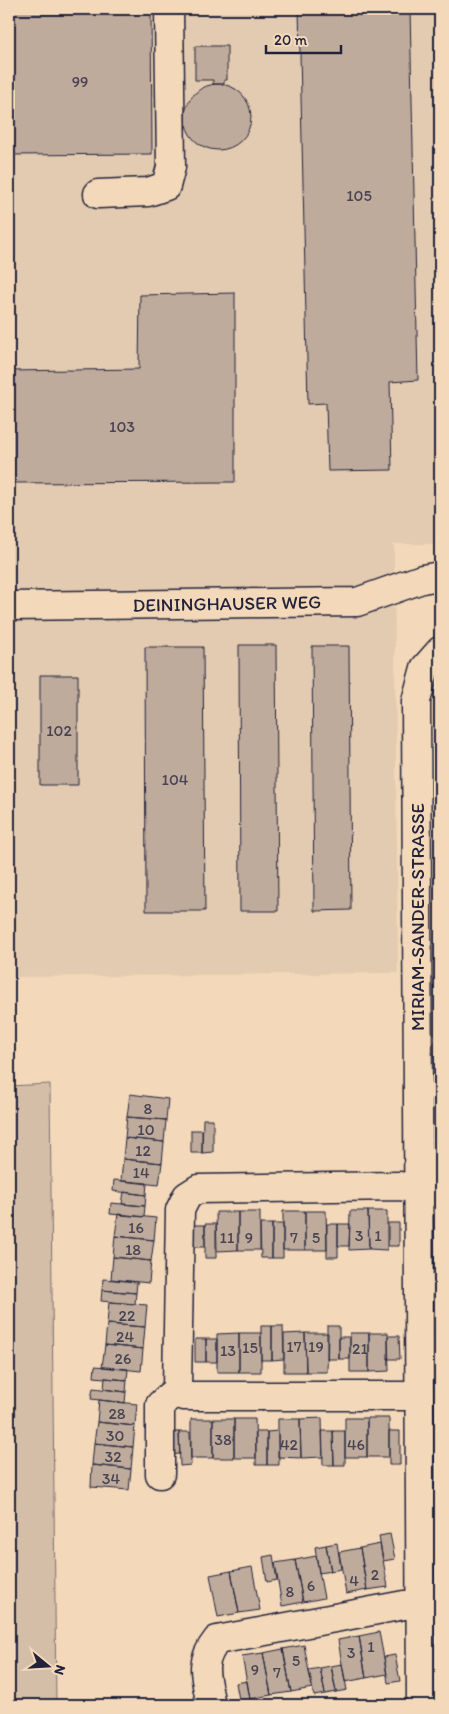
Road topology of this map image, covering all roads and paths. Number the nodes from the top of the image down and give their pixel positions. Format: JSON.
{"nodes":[{"id":1,"x":169,"y":9,"type":"edge"},
{"id":2,"x":98,"y":194,"type":"dead end"},
{"id":3,"x":440,"y":576,"type":"edge"},
{"id":4,"x":9,"y":606,"type":"edge"},
{"id":5,"x":440,"y":651,"type":"edge"},
{"id":6,"x":429,"y":1192,"type":"edge"},
{"id":7,"x":176,"y":1389,"type":"junction"},
{"id":8,"x":419,"y":1396,"type":"junction"},
{"id":9,"x":160,"y":1474,"type":"dead end"},
{"id":10,"x":430,"y":1477,"type":"edge"},
{"id":11,"x":420,"y":1604,"type":"junction"},
{"id":12,"x":210,"y":1705,"type":"edge"},
{"id":13,"x":421,"y":1705,"type":"edge"}],
"edges":[{"from":1,"to":2,"type":"street"},
{"from":3,"to":4,"type":"street","name":"DEININGHAUSER WEG"},
{"from":5,"to":6,"type":"street","name":"MIRIAM-SANDER-STRASSE"},
{"from":6,"to":7,"type":"street"},
{"from":6,"to":8,"type":"street","name":"MIRIAM-SANDER-STRASSE"},
{"from":7,"to":8,"type":"street"},
{"from":7,"to":9,"type":"street"},
{"from":8,"to":10,"type":"street","name":"MIRIAM-SANDER-STRASSE"},
{"from":10,"to":11,"type":"street","name":"MIRIAM-SANDER-STRASSE"},
{"from":11,"to":12,"type":"street"},
{"from":11,"to":13,"type":"street","name":"MIRIAM-SANDER-STRASSE"}]}
